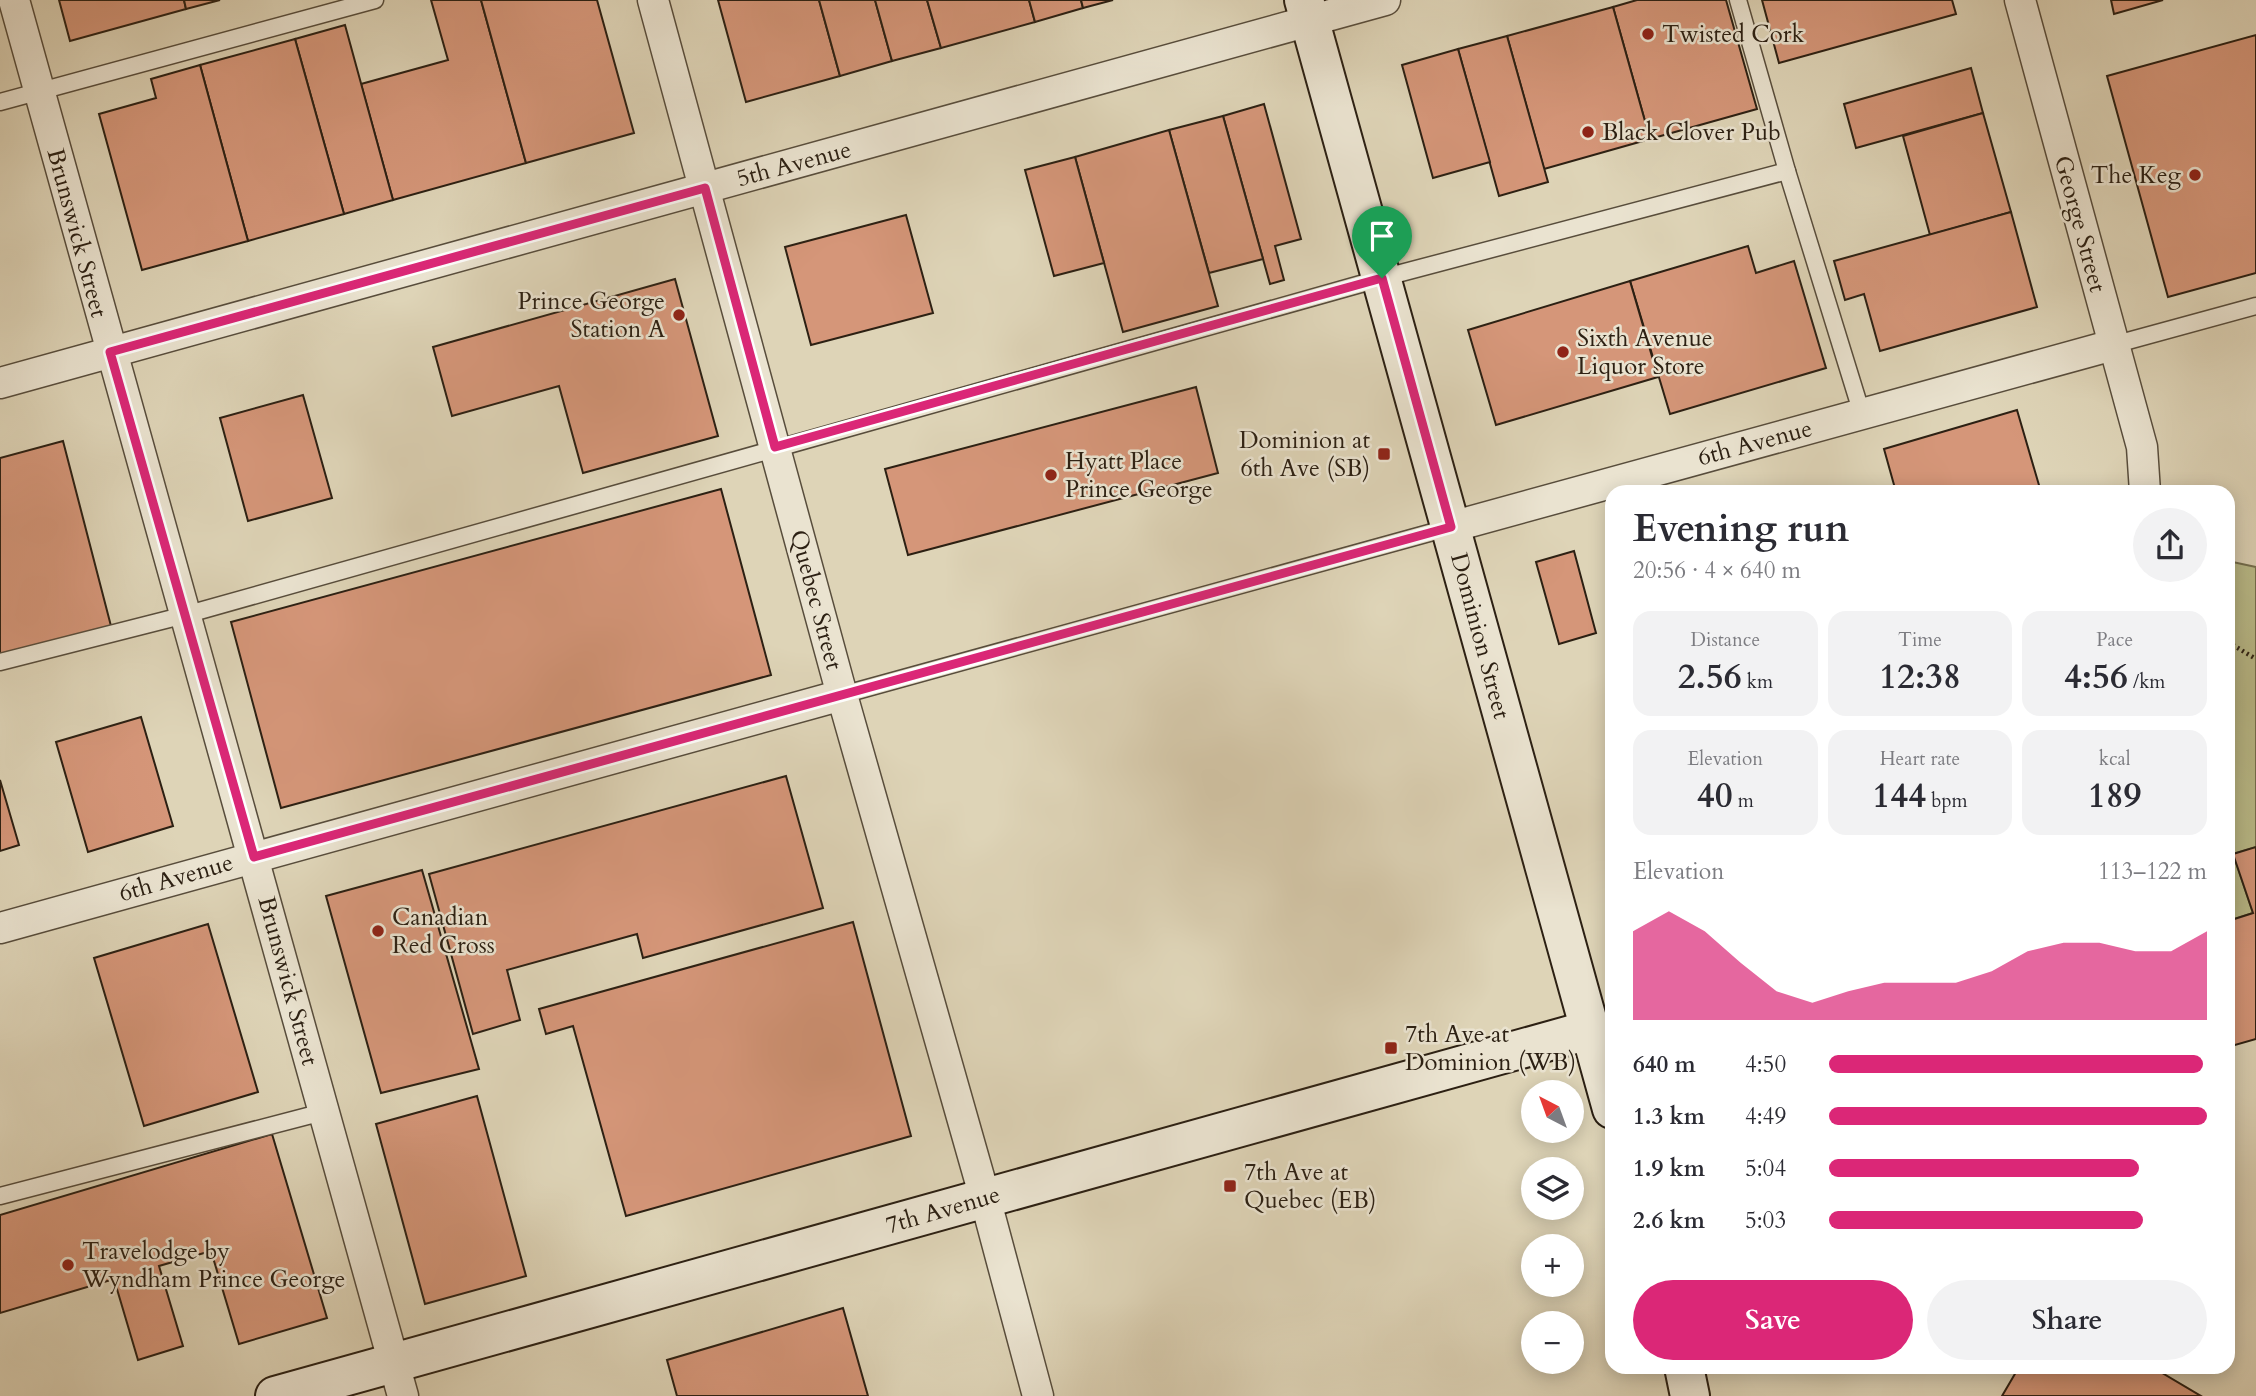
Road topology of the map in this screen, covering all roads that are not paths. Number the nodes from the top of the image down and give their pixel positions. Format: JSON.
{"nodes":[{"id":1,"x":14,"y":0,"type":"edge"},
{"id":2,"x":375,"y":0,"type":"edge"},
{"id":3,"x":653,"y":0,"type":"edge"},
{"id":4,"x":1385,"y":0,"type":"edge"},
{"id":5,"x":1738,"y":0,"type":"edge"},
{"id":6,"x":2020,"y":0,"type":"edge"},
{"id":7,"x":1307,"y":10,"type":"edge"},
{"id":8,"x":39,"y":91,"type":"junction"},
{"id":9,"x":0,"y":102,"type":"edge"},
{"id":10,"x":1787,"y":171,"type":"junction"},
{"id":11,"x":705,"y":188,"type":"junction"},
{"id":12,"x":1382,"y":278,"type":"junction"},
{"id":13,"x":2256,"y":306,"type":"edge"},
{"id":14,"x":2113,"y":345,"type":"junction"},
{"id":15,"x":110,"y":352,"type":"junction"},
{"id":16,"x":0,"y":383,"type":"edge"},
{"id":17,"x":1862,"y":414,"type":"junction"},
{"id":18,"x":775,"y":447,"type":"junction"},
{"id":19,"x":2145,"y":485,"type":"edge"},
{"id":20,"x":1451,"y":527,"type":"junction"},
{"id":21,"x":185,"y":615,"type":"junction"},
{"id":22,"x":0,"y":662,"type":"edge"},
{"id":23,"x":842,"y":695,"type":"junction"},
{"id":24,"x":254,"y":857,"type":"junction"},
{"id":25,"x":0,"y":928,"type":"edge"},
{"id":26,"x":1600,"y":1027,"type":"edge"},
{"id":27,"x":1605,"y":1061,"type":"edge"},
{"id":28,"x":323,"y":1112,"type":"junction"},
{"id":29,"x":0,"y":1196,"type":"edge"},
{"id":30,"x":985,"y":1198,"type":"junction"},
{"id":31,"x":1686,"y":1374,"type":"edge"},
{"id":32,"x":398,"y":1380,"type":"edge"},
{"id":33,"x":275,"y":1396,"type":"edge"},
{"id":34,"x":1038,"y":1396,"type":"edge"},
{"id":35,"x":1689,"y":1396,"type":"edge"}],
"edges":[{"from":1,"to":8,"type":"street","name":"Brunswick Street"},
{"from":2,"to":8,"type":"lane"},
{"from":3,"to":11,"type":"street","name":"Quebec Street"},
{"from":4,"to":7,"type":"street","name":"5th Avenue"},
{"from":5,"to":10,"type":"lane"},
{"from":6,"to":14,"type":"street","name":"George Street"},
{"from":7,"to":11,"type":"street","name":"5th Avenue"},
{"from":7,"to":12,"type":"street","name":"Dominion Street"},
{"from":8,"to":9,"type":"lane"},
{"from":8,"to":15,"type":"street","name":"Brunswick Street"},
{"from":10,"to":12,"type":"lane"},
{"from":10,"to":17,"type":"lane"},
{"from":11,"to":15,"type":"street","name":"5th Avenue"},
{"from":11,"to":18,"type":"street","name":"Quebec Street"},
{"from":12,"to":18,"type":"lane"},
{"from":12,"to":20,"type":"street","name":"Dominion Street"},
{"from":13,"to":14,"type":"lane","name":"6th Avenue"},
{"from":14,"to":17,"type":"street","name":"6th Avenue"},
{"from":14,"to":19,"type":"street","name":"George Street"},
{"from":15,"to":16,"type":"street","name":"5th Avenue"},
{"from":15,"to":21,"type":"street","name":"Brunswick Street"},
{"from":17,"to":20,"type":"street","name":"6th Avenue"},
{"from":18,"to":21,"type":"lane"},
{"from":18,"to":23,"type":"street","name":"Quebec Street"},
{"from":20,"to":23,"type":"lane","name":"6th Avenue"},
{"from":20,"to":26,"type":"street","name":"Dominion Street"},
{"from":21,"to":22,"type":"lane"},
{"from":21,"to":24,"type":"street","name":"Brunswick Street"},
{"from":23,"to":24,"type":"street","name":"6th Avenue"},
{"from":23,"to":30,"type":"street","name":"Quebec Street"},
{"from":24,"to":25,"type":"street","name":"6th Avenue"},
{"from":24,"to":28,"type":"street","name":"Brunswick Street"},
{"from":26,"to":27,"type":"street","name":"Dominion Street"},
{"from":26,"to":30,"type":"street","name":"7th Avenue"},
{"from":28,"to":29,"type":"lane"},
{"from":28,"to":32,"type":"street","name":"Brunswick Street"},
{"from":30,"to":32,"type":"street","name":"7th Avenue"},
{"from":30,"to":34,"type":"street","name":"Quebec Street"},
{"from":31,"to":35,"type":"street"},
{"from":32,"to":33,"type":"street","name":"7th Avenue"}]}
